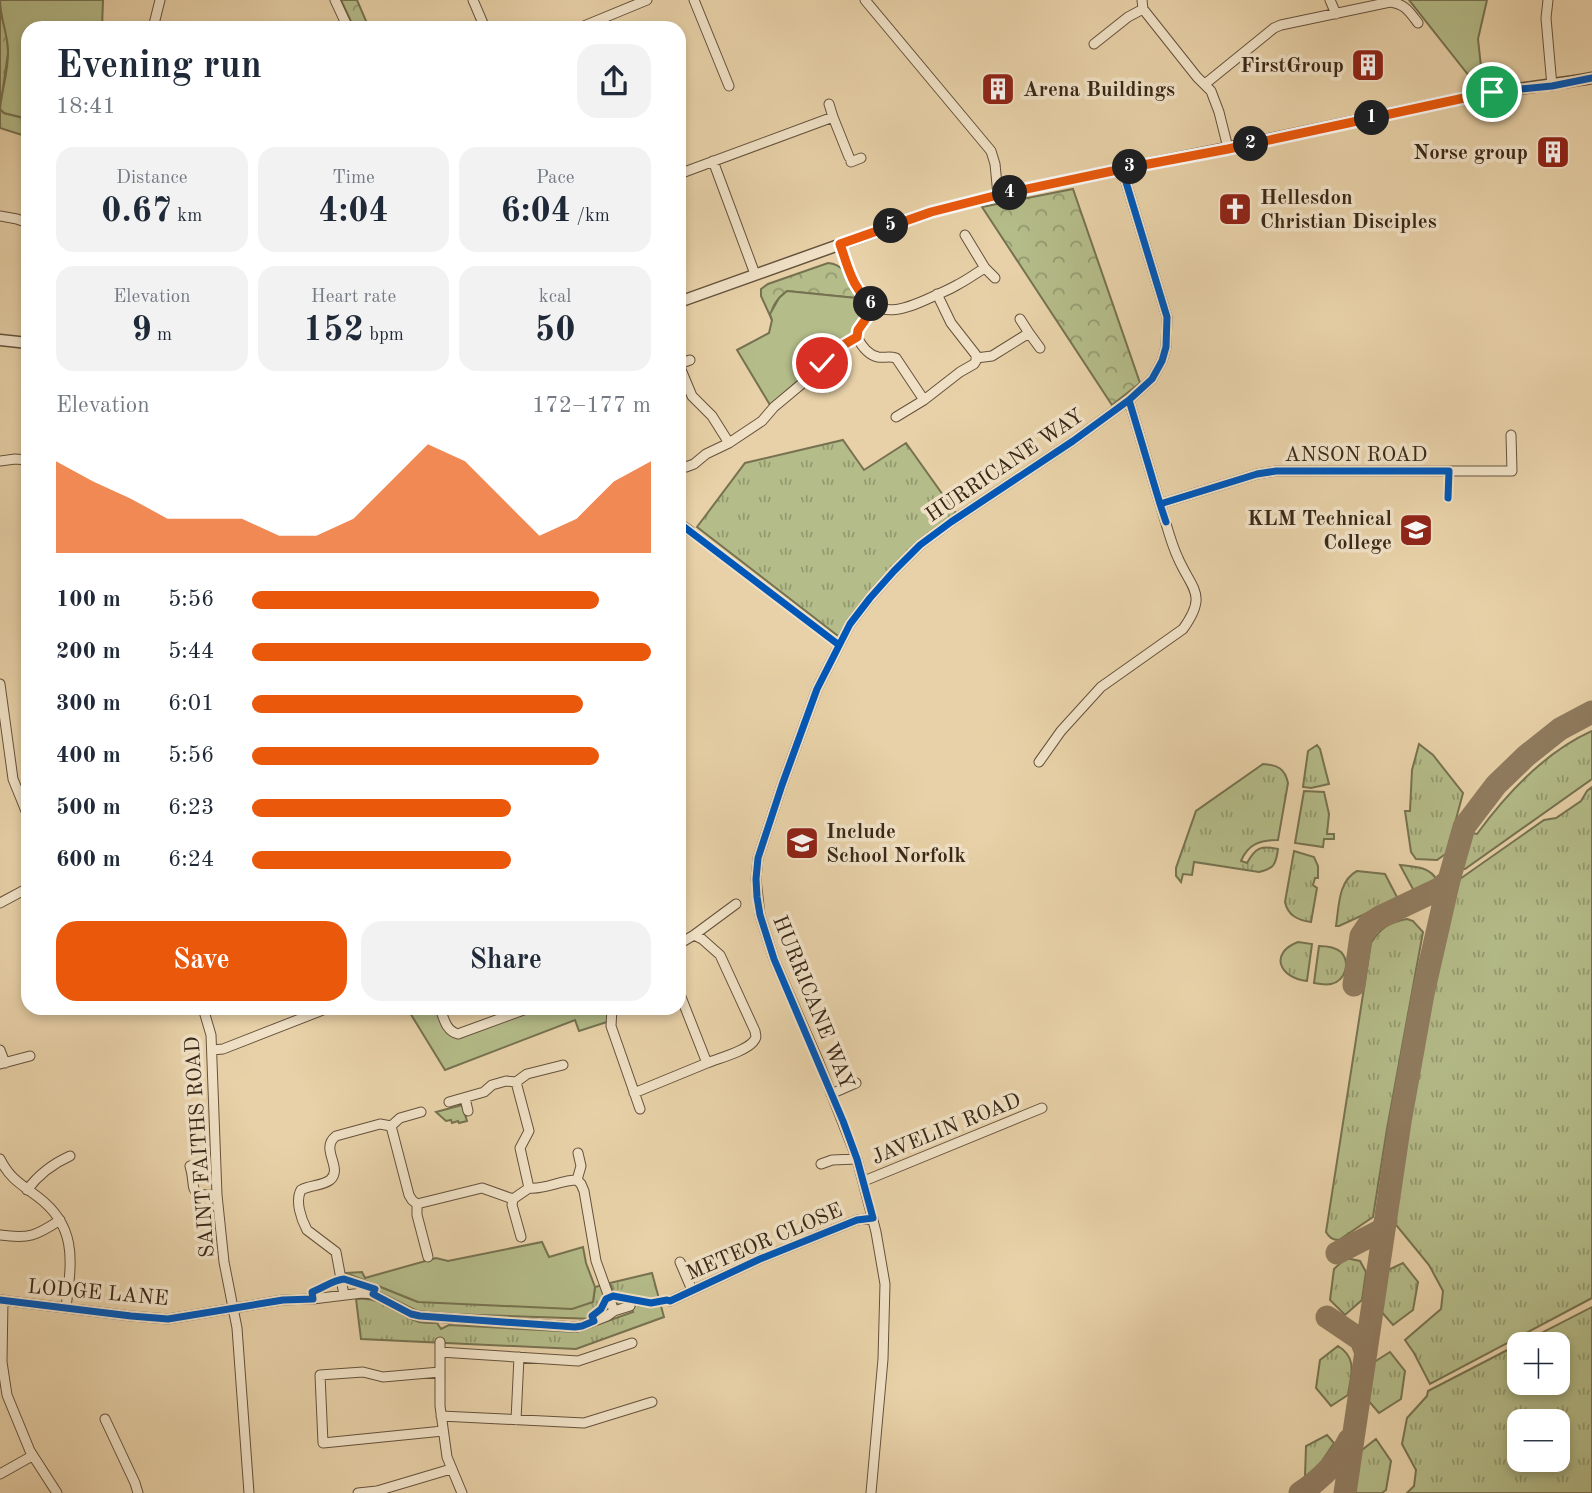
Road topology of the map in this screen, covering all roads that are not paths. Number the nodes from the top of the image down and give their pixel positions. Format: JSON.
{"nodes":[{"id":1,"x":160,"y":0,"type":"edge"},
{"id":2,"x":335,"y":0,"type":"edge"},
{"id":3,"x":472,"y":0,"type":"edge"},
{"id":4,"x":647,"y":0,"type":"edge"},
{"id":5,"x":694,"y":0,"type":"edge"},
{"id":6,"x":865,"y":0,"type":"edge"},
{"id":7,"x":1330,"y":0,"type":"edge"},
{"id":8,"x":1548,"y":0,"type":"edge"},
{"id":9,"x":1143,"y":4,"type":"edge"},
{"id":10,"x":1336,"y":14,"type":"junction"},
{"id":11,"x":155,"y":21,"type":"edge"},
{"id":12,"x":345,"y":21,"type":"edge"},
{"id":13,"x":482,"y":21,"type":"edge"},
{"id":14,"x":596,"y":21,"type":"edge"},
{"id":15,"x":1418,"y":23,"type":"dead end"},
{"id":16,"x":1094,"y":44,"type":"dead end"},
{"id":17,"x":1592,"y":78,"type":"edge"},
{"id":18,"x":1205,"y":84,"type":"junction"},
{"id":19,"x":729,"y":86,"type":"dead end"},
{"id":20,"x":1552,"y":86,"type":"junction"},
{"id":21,"x":829,"y":104,"type":"dead end"},
{"id":22,"x":833,"y":117,"type":"junction"},
{"id":23,"x":1228,"y":149,"type":"junction"},
{"id":24,"x":861,"y":158,"type":"dead end"},
{"id":25,"x":713,"y":161,"type":"junction"},
{"id":26,"x":1122,"y":169,"type":"junction"},
{"id":27,"x":686,"y":171,"type":"edge"},
{"id":28,"x":998,"y":195,"type":"junction"},
{"id":29,"x":0,"y":216,"type":"edge"},
{"id":30,"x":21,"y":221,"type":"edge"},
{"id":31,"x":965,"y":235,"type":"dead end"},
{"id":32,"x":840,"y":244,"type":"junction"},
{"id":33,"x":985,"y":268,"type":"junction"},
{"id":34,"x":755,"y":274,"type":"junction"},
{"id":35,"x":995,"y":278,"type":"dead end"},
{"id":36,"x":937,"y":294,"type":"junction"},
{"id":37,"x":686,"y":299,"type":"edge"},
{"id":38,"x":875,"y":306,"type":"junction"},
{"id":39,"x":1020,"y":318,"type":"dead end"},
{"id":40,"x":1029,"y":333,"type":"junction"},
{"id":41,"x":857,"y":337,"type":"junction"},
{"id":42,"x":0,"y":341,"type":"edge"},
{"id":43,"x":21,"y":342,"type":"edge"},
{"id":44,"x":1040,"y":348,"type":"dead end"},
{"id":45,"x":976,"y":359,"type":"junction"},
{"id":46,"x":690,"y":360,"type":"dead end"},
{"id":47,"x":686,"y":361,"type":"edge"},
{"id":48,"x":686,"y":381,"type":"edge"},
{"id":49,"x":924,"y":400,"type":"junction"},
{"id":50,"x":1129,"y":400,"type":"junction"},
{"id":51,"x":896,"y":416,"type":"dead end"},
{"id":52,"x":1511,"y":435,"type":"dead end"},
{"id":53,"x":729,"y":443,"type":"junction"},
{"id":54,"x":21,"y":459,"type":"edge"},
{"id":55,"x":0,"y":461,"type":"edge"},
{"id":56,"x":686,"y":467,"type":"edge"},
{"id":57,"x":1160,"y":504,"type":"junction"},
{"id":58,"x":686,"y":528,"type":"edge"},
{"id":59,"x":690,"y":531,"type":"dead end"},
{"id":60,"x":0,"y":684,"type":"edge"},
{"id":61,"x":5,"y":761,"type":"edge"},
{"id":62,"x":1039,"y":762,"type":"dead end"},
{"id":63,"x":21,"y":797,"type":"edge"},
{"id":64,"x":21,"y":892,"type":"edge"},
{"id":65,"x":0,"y":903,"type":"edge"},
{"id":66,"x":736,"y":904,"type":"dead end"},
{"id":67,"x":694,"y":935,"type":"junction"},
{"id":68,"x":686,"y":940,"type":"edge"},
{"id":69,"x":686,"y":1010,"type":"edge"},
{"id":70,"x":205,"y":1015,"type":"edge"},
{"id":71,"x":310,"y":1015,"type":"edge"},
{"id":72,"x":443,"y":1015,"type":"edge"},
{"id":73,"x":510,"y":1015,"type":"edge"},
{"id":74,"x":611,"y":1015,"type":"edge"},
{"id":75,"x":0,"y":1050,"type":"edge"},
{"id":76,"x":212,"y":1050,"type":"junction"},
{"id":77,"x":30,"y":1056,"type":"dead end"},
{"id":78,"x":2,"y":1063,"type":"edge"},
{"id":79,"x":707,"y":1063,"type":"junction"},
{"id":80,"x":556,"y":1064,"type":"dead end"},
{"id":81,"x":516,"y":1082,"type":"junction"},
{"id":82,"x":856,"y":1083,"type":"dead end"},
{"id":83,"x":634,"y":1093,"type":"junction"},
{"id":84,"x":831,"y":1094,"type":"junction"},
{"id":85,"x":465,"y":1098,"type":"junction"},
{"id":86,"x":449,"y":1102,"type":"dead end"},
{"id":87,"x":1042,"y":1108,"type":"dead end"},
{"id":88,"x":640,"y":1109,"type":"dead end"},
{"id":89,"x":468,"y":1111,"type":"dead end"},
{"id":90,"x":421,"y":1112,"type":"dead end"},
{"id":91,"x":391,"y":1126,"type":"junction"},
{"id":92,"x":578,"y":1153,"type":"dead end"},
{"id":93,"x":70,"y":1156,"type":"dead end"},
{"id":94,"x":0,"y":1158,"type":"edge"},
{"id":95,"x":857,"y":1159,"type":"junction"},
{"id":96,"x":821,"y":1164,"type":"dead end"},
{"id":97,"x":190,"y":1166,"type":"dead end"},
{"id":98,"x":576,"y":1180,"type":"junction"},
{"id":99,"x":864,"y":1181,"type":"junction"},
{"id":100,"x":529,"y":1188,"type":"junction"},
{"id":101,"x":27,"y":1190,"type":"junction"},
{"id":102,"x":216,"y":1195,"type":"junction"},
{"id":103,"x":513,"y":1199,"type":"junction"},
{"id":104,"x":418,"y":1205,"type":"junction"},
{"id":105,"x":873,"y":1218,"type":"junction"},
{"id":106,"x":60,"y":1220,"type":"junction"},
{"id":107,"x":0,"y":1235,"type":"edge"},
{"id":108,"x":521,"y":1237,"type":"dead end"},
{"id":109,"x":428,"y":1257,"type":"dead end"},
{"id":110,"x":680,"y":1262,"type":"dead end"},
{"id":111,"x":692,"y":1290,"type":"junction"},
{"id":112,"x":344,"y":1295,"type":"junction"},
{"id":113,"x":2,"y":1300,"type":"edge"},
{"id":114,"x":670,"y":1301,"type":"dead end"},
{"id":115,"x":631,"y":1306,"type":"dead end"},
{"id":116,"x":66,"y":1308,"type":"junction"},
{"id":117,"x":234,"y":1308,"type":"junction"},
{"id":118,"x":614,"y":1311,"type":"junction"},
{"id":119,"x":632,"y":1343,"type":"dead end"},
{"id":120,"x":519,"y":1357,"type":"junction"},
{"id":121,"x":440,"y":1373,"type":"junction"},
{"id":122,"x":652,"y":1402,"type":"dead end"},
{"id":123,"x":441,"y":1416,"type":"junction"},
{"id":124,"x":105,"y":1419,"type":"dead end"},
{"id":125,"x":516,"y":1420,"type":"junction"},
{"id":126,"x":443,"y":1431,"type":"junction"},
{"id":127,"x":32,"y":1456,"type":"junction"},
{"id":128,"x":451,"y":1469,"type":"junction"},
{"id":129,"x":0,"y":1474,"type":"edge"},
{"id":130,"x":377,"y":1492,"type":"edge"},
{"id":131,"x":57,"y":1493,"type":"edge"},
{"id":132,"x":138,"y":1493,"type":"edge"},
{"id":133,"x":249,"y":1493,"type":"edge"},
{"id":134,"x":358,"y":1493,"type":"edge"},
{"id":135,"x":462,"y":1493,"type":"edge"},
{"id":136,"x":872,"y":1493,"type":"edge"}],
"edges":[{"from":1,"to":11,"type":"street"},
{"from":2,"to":12,"type":"street"},
{"from":3,"to":13,"type":"street"},
{"from":4,"to":14,"type":"street"},
{"from":5,"to":19,"type":"street"},
{"from":6,"to":28,"type":"street"},
{"from":7,"to":10,"type":"street"},
{"from":8,"to":20,"type":"street"},
{"from":9,"to":16,"type":"street"},
{"from":9,"to":18,"type":"street"},
{"from":10,"to":15,"type":"street"},
{"from":10,"to":18,"type":"street"},
{"from":17,"to":20,"type":"street"},
{"from":18,"to":23,"type":"street"},
{"from":20,"to":23,"type":"street"},
{"from":21,"to":22,"type":"street"},
{"from":22,"to":24,"type":"street"},
{"from":22,"to":25,"type":"street"},
{"from":23,"to":26,"type":"street"},
{"from":25,"to":27,"type":"street"},
{"from":25,"to":34,"type":"street"},
{"from":26,"to":28,"type":"street"},
{"from":26,"to":50,"type":"street","name":"HURRICANE WAY"},
{"from":28,"to":32,"type":"street"},
{"from":29,"to":30,"type":"street"},
{"from":31,"to":33,"type":"street"},
{"from":32,"to":34,"type":"street"},
{"from":32,"to":38,"type":"street"},
{"from":33,"to":35,"type":"street"},
{"from":33,"to":36,"type":"street"},
{"from":34,"to":37,"type":"street"},
{"from":36,"to":38,"type":"street"},
{"from":36,"to":45,"type":"street"},
{"from":38,"to":41,"type":"street"},
{"from":39,"to":40,"type":"street"},
{"from":40,"to":44,"type":"street"},
{"from":40,"to":45,"type":"street"},
{"from":41,"to":49,"type":"street"},
{"from":41,"to":53,"type":"street"},
{"from":42,"to":43,"type":"street"},
{"from":45,"to":49,"type":"street"},
{"from":46,"to":47,"type":"street"},
{"from":48,"to":53,"type":"street"},
{"from":49,"to":51,"type":"street"},
{"from":50,"to":57,"type":"street"},
{"from":50,"to":84,"type":"street","name":"HURRICANE WAY"},
{"from":52,"to":57,"type":"street","name":"ANSON ROAD"},
{"from":53,"to":56,"type":"street"},
{"from":54,"to":55,"type":"street"},
{"from":57,"to":62,"type":"street"},
{"from":58,"to":59,"type":"street"},
{"from":60,"to":61,"type":"street"},
{"from":61,"to":63,"type":"street"},
{"from":64,"to":65,"type":"street"},
{"from":66,"to":67,"type":"street"},
{"from":67,"to":68,"type":"street"},
{"from":67,"to":79,"type":"street"},
{"from":69,"to":79,"type":"street"},
{"from":70,"to":76,"type":"street","name":"SAINT FAITHS ROAD"},
{"from":71,"to":76,"type":"street"},
{"from":72,"to":73,"type":"street"},
{"from":74,"to":83,"type":"street"},
{"from":75,"to":78,"type":"street"},
{"from":76,"to":102,"type":"street","name":"SAINT FAITHS ROAD"},
{"from":77,"to":78,"type":"street"},
{"from":79,"to":83,"type":"street"},
{"from":80,"to":81,"type":"street"},
{"from":81,"to":85,"type":"street"},
{"from":81,"to":100,"type":"street"},
{"from":82,"to":84,"type":"street","name":"HURRICANE WAY"},
{"from":83,"to":88,"type":"street"},
{"from":84,"to":95,"type":"street","name":"HURRICANE WAY"},
{"from":85,"to":86,"type":"street"},
{"from":85,"to":89,"type":"street"},
{"from":87,"to":99,"type":"street","name":"JAVELIN ROAD"},
{"from":90,"to":91,"type":"street"},
{"from":91,"to":104,"type":"street"},
{"from":91,"to":112,"type":"street"},
{"from":92,"to":98,"type":"street"},
{"from":93,"to":101,"type":"street"},
{"from":94,"to":101,"type":"street"},
{"from":95,"to":96,"type":"street"},
{"from":95,"to":99,"type":"street","name":"HURRICANE WAY"},
{"from":97,"to":102,"type":"street"},
{"from":98,"to":100,"type":"street"},
{"from":98,"to":118,"type":"street"},
{"from":99,"to":105,"type":"street","name":"HURRICANE WAY"},
{"from":100,"to":103,"type":"street"},
{"from":101,"to":106,"type":"street"},
{"from":102,"to":117,"type":"street","name":"SAINT FAITHS ROAD"},
{"from":103,"to":104,"type":"street"},
{"from":103,"to":108,"type":"street"},
{"from":104,"to":109,"type":"street"},
{"from":105,"to":111,"type":"street","name":"METEOR CLOSE"},
{"from":105,"to":136,"type":"street","name":"HURRICANE WAY"},
{"from":106,"to":107,"type":"street"},
{"from":106,"to":116,"type":"street"},
{"from":110,"to":111,"type":"street","name":"METEOR CLOSE"},
{"from":111,"to":114,"type":"street","name":"METEOR CLOSE"},
{"from":112,"to":117,"type":"street","name":"LODGE LANE"},
{"from":112,"to":118,"type":"street","name":"LODGE LANE"},
{"from":113,"to":116,"type":"street","name":"LODGE LANE"},
{"from":113,"to":127,"type":"street"},
{"from":115,"to":118,"type":"street","name":"LODGE LANE"},
{"from":116,"to":117,"type":"street","name":"LODGE LANE"},
{"from":117,"to":133,"type":"street","name":"SAINT FAITHS ROAD"},
{"from":119,"to":120,"type":"street"},
{"from":120,"to":121,"type":"street"},
{"from":120,"to":125,"type":"street"},
{"from":121,"to":123,"type":"street"},
{"from":121,"to":126,"type":"street"},
{"from":122,"to":125,"type":"street"},
{"from":123,"to":125,"type":"street"},
{"from":123,"to":126,"type":"street"},
{"from":124,"to":132,"type":"street"},
{"from":126,"to":128,"type":"street"},
{"from":127,"to":129,"type":"street"},
{"from":127,"to":131,"type":"street"},
{"from":128,"to":130,"type":"street"},
{"from":128,"to":135,"type":"street"},
{"from":130,"to":134,"type":"street"}]}
